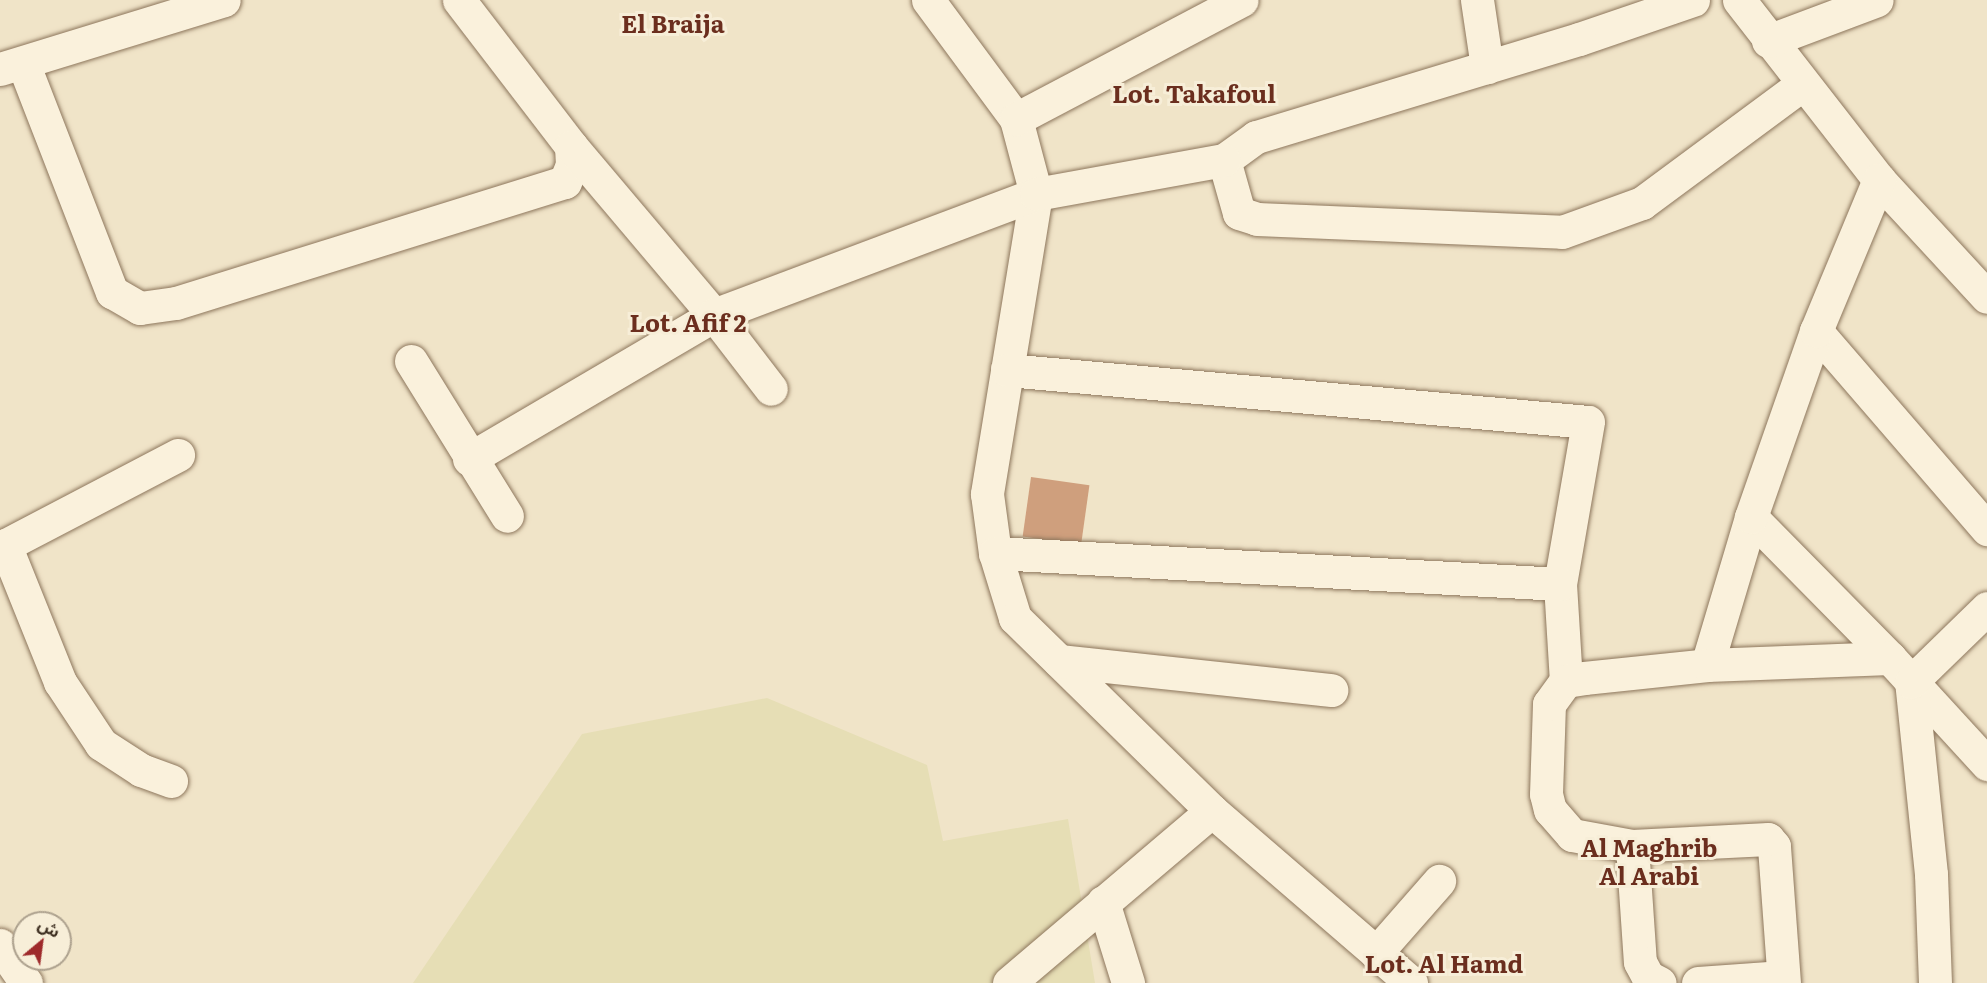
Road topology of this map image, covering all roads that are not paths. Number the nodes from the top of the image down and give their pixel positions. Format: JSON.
{"nodes":[{"id":1,"x":224,"y":0,"type":"edge"},
{"id":2,"x":459,"y":0,"type":"edge"},
{"id":3,"x":928,"y":0,"type":"edge"},
{"id":4,"x":1242,"y":0,"type":"edge"},
{"id":5,"x":1477,"y":0,"type":"edge"},
{"id":6,"x":1693,"y":0,"type":"edge"},
{"id":7,"x":1739,"y":0,"type":"edge"},
{"id":8,"x":1878,"y":0,"type":"edge"},
{"id":9,"x":1768,"y":41,"type":"junction"},
{"id":10,"x":11,"y":66,"type":"edge"},
{"id":11,"x":1487,"y":67,"type":"junction"},
{"id":12,"x":1803,"y":84,"type":"junction"},
{"id":13,"x":1016,"y":119,"type":"junction"},
{"id":14,"x":571,"y":146,"type":"junction"},
{"id":15,"x":1224,"y":160,"type":"junction"},
{"id":16,"x":1879,"y":180,"type":"junction"},
{"id":17,"x":1036,"y":194,"type":"junction"},
{"id":18,"x":1987,"y":297,"type":"edge"},
{"id":19,"x":714,"y":315,"type":"junction"},
{"id":20,"x":1816,"y":331,"type":"junction"},
{"id":21,"x":411,"y":361,"type":"dead end"},
{"id":22,"x":1007,"y":370,"type":"junction"},
{"id":23,"x":771,"y":389,"type":"dead end"},
{"id":24,"x":178,"y":454,"type":"dead end"},
{"id":25,"x":469,"y":459,"type":"junction"},
{"id":26,"x":507,"y":516,"type":"dead end"},
{"id":27,"x":1751,"y":517,"type":"junction"},
{"id":28,"x":1987,"y":529,"type":"edge"},
{"id":29,"x":3,"y":546,"type":"edge"},
{"id":30,"x":995,"y":553,"type":"junction"},
{"id":31,"x":1560,"y":584,"type":"junction"},
{"id":32,"x":1987,"y":608,"type":"edge"},
{"id":33,"x":1059,"y":661,"type":"junction"},
{"id":34,"x":1707,"y":665,"type":"junction"},
{"id":35,"x":1901,"y":670,"type":"junction"},
{"id":36,"x":1566,"y":681,"type":"junction"},
{"id":37,"x":1331,"y":690,"type":"dead end"},
{"id":38,"x":1987,"y":764,"type":"edge"},
{"id":39,"x":171,"y":781,"type":"dead end"},
{"id":40,"x":1212,"y":811,"type":"junction"},
{"id":41,"x":1632,"y":846,"type":"junction"},
{"id":42,"x":1439,"y":881,"type":"dead end"},
{"id":43,"x":1103,"y":903,"type":"junction"},
{"id":44,"x":0,"y":945,"type":"edge"},
{"id":45,"x":1376,"y":953,"type":"junction"},
{"id":46,"x":1783,"y":980,"type":"edge"},
{"id":47,"x":26,"y":983,"type":"edge"},
{"id":48,"x":1009,"y":983,"type":"edge"},
{"id":49,"x":1128,"y":983,"type":"edge"},
{"id":50,"x":1411,"y":983,"type":"edge"},
{"id":51,"x":1660,"y":983,"type":"edge"},
{"id":52,"x":1698,"y":983,"type":"edge"},
{"id":53,"x":1935,"y":983,"type":"edge"}],
"edges":[{"from":1,"to":10,"type":"street"},
{"from":2,"to":14,"type":"street"},
{"from":3,"to":13,"type":"street"},
{"from":4,"to":13,"type":"street"},
{"from":5,"to":11,"type":"street"},
{"from":6,"to":11,"type":"street"},
{"from":7,"to":9,"type":"street"},
{"from":8,"to":9,"type":"street"},
{"from":9,"to":12,"type":"street"},
{"from":10,"to":14,"type":"street"},
{"from":11,"to":15,"type":"street"},
{"from":12,"to":15,"type":"street"},
{"from":12,"to":16,"type":"street"},
{"from":13,"to":17,"type":"street"},
{"from":14,"to":19,"type":"street"},
{"from":15,"to":17,"type":"street"},
{"from":16,"to":18,"type":"street"},
{"from":16,"to":20,"type":"street"},
{"from":17,"to":19,"type":"street"},
{"from":17,"to":22,"type":"street"},
{"from":19,"to":23,"type":"street"},
{"from":19,"to":25,"type":"street"},
{"from":20,"to":27,"type":"street"},
{"from":20,"to":28,"type":"street"},
{"from":21,"to":25,"type":"street"},
{"from":22,"to":30,"type":"street"},
{"from":22,"to":31,"type":"street"},
{"from":24,"to":29,"type":"street"},
{"from":25,"to":26,"type":"street"},
{"from":27,"to":34,"type":"street"},
{"from":27,"to":35,"type":"street"},
{"from":29,"to":39,"type":"street"},
{"from":30,"to":31,"type":"street"},
{"from":30,"to":33,"type":"street"},
{"from":31,"to":36,"type":"street"},
{"from":32,"to":35,"type":"street"},
{"from":33,"to":37,"type":"street"},
{"from":33,"to":40,"type":"street"},
{"from":34,"to":35,"type":"street"},
{"from":34,"to":36,"type":"street"},
{"from":35,"to":38,"type":"street"},
{"from":35,"to":53,"type":"street"},
{"from":36,"to":41,"type":"street"},
{"from":40,"to":43,"type":"street"},
{"from":40,"to":45,"type":"street"},
{"from":41,"to":46,"type":"street"},
{"from":41,"to":51,"type":"street"},
{"from":42,"to":45,"type":"street"},
{"from":43,"to":48,"type":"street"},
{"from":43,"to":49,"type":"street"},
{"from":44,"to":47,"type":"street"},
{"from":45,"to":50,"type":"street"},
{"from":46,"to":52,"type":"street"}]}
